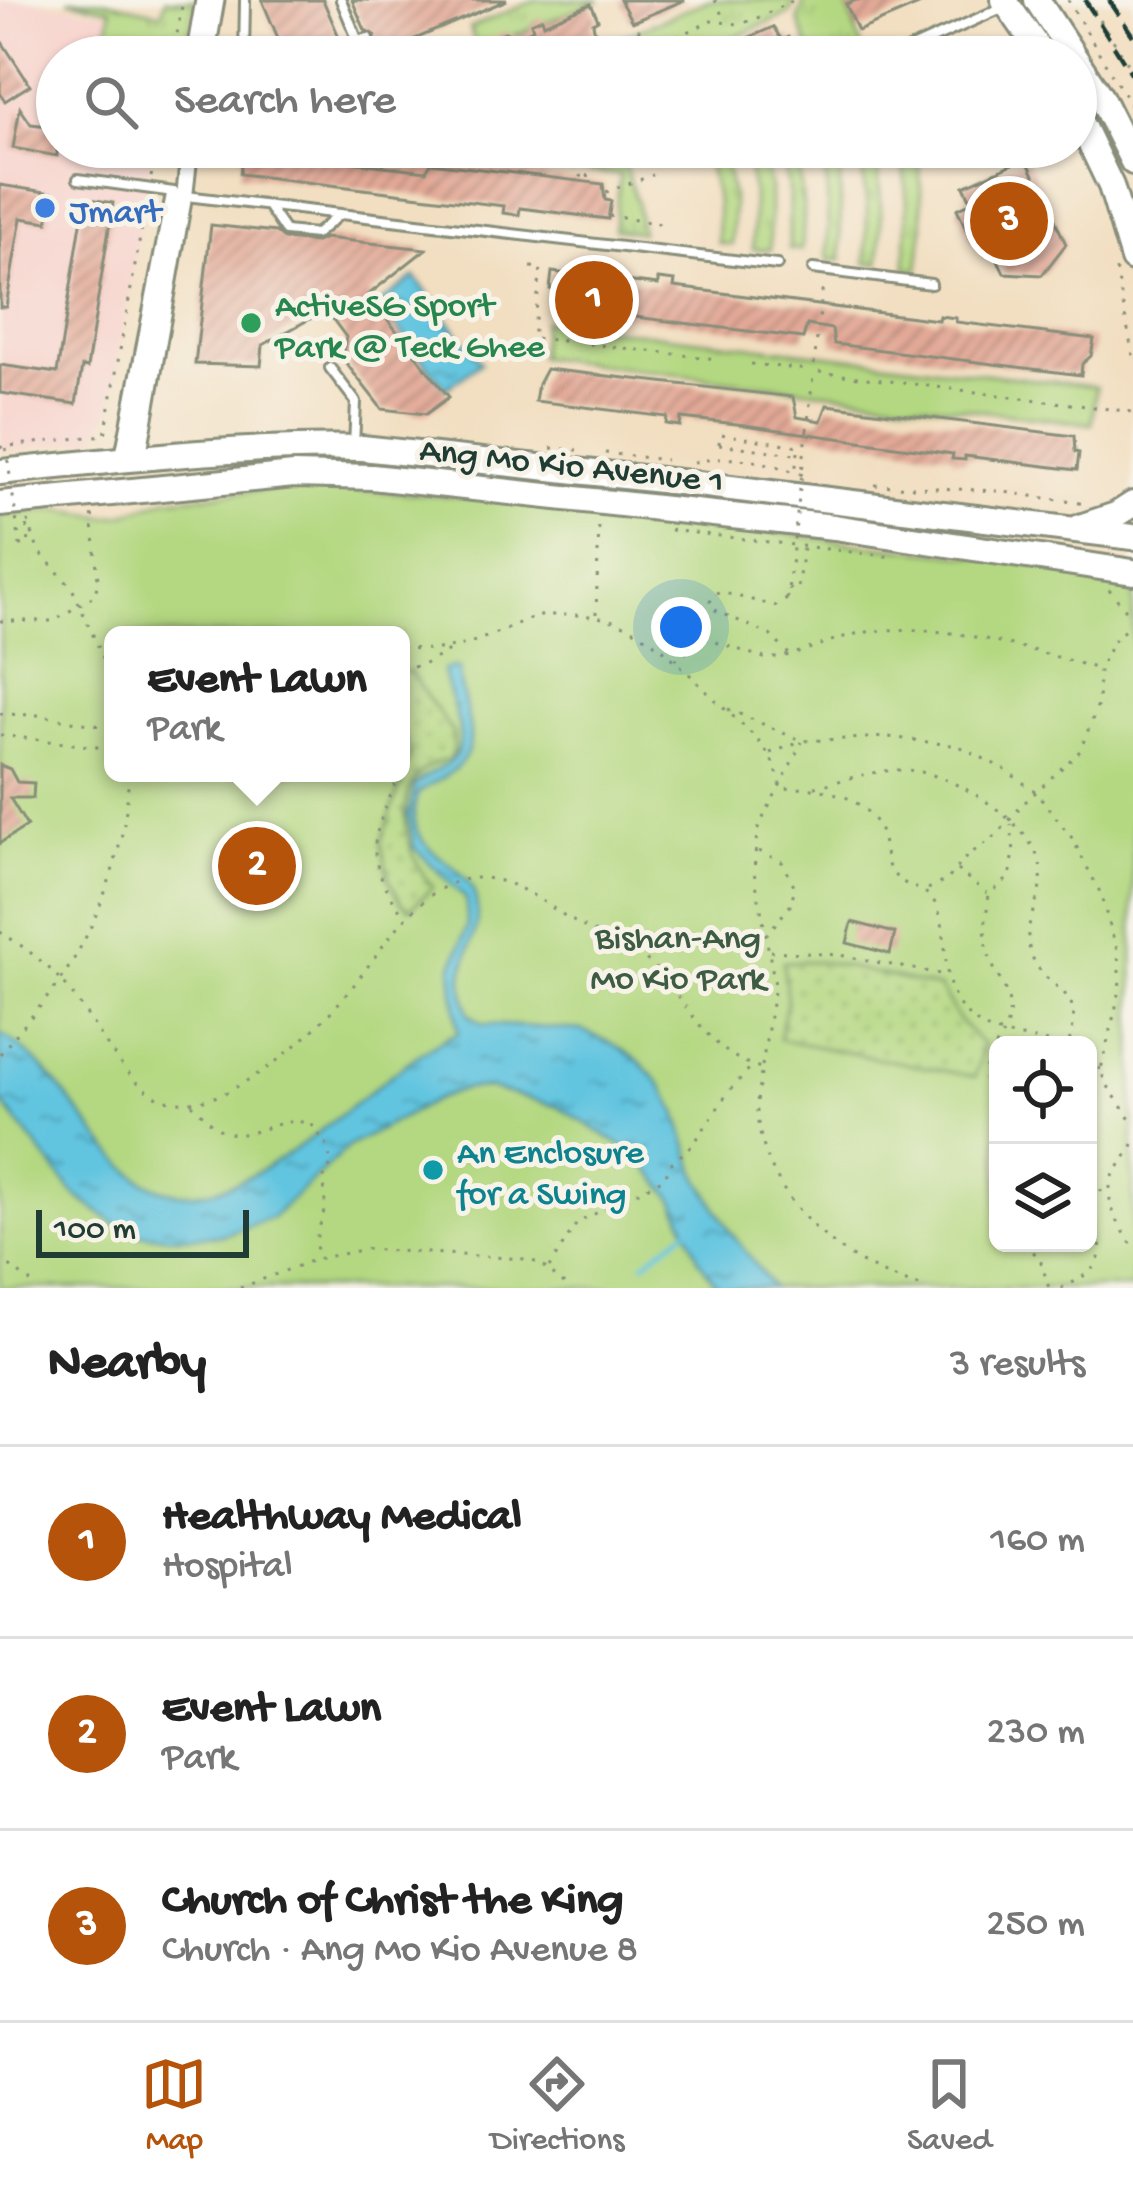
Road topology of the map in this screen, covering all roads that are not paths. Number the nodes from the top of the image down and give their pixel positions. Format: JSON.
{"nodes":[{"id":1,"x":245,"y":0,"type":"edge"},
{"id":2,"x":1037,"y":0,"type":"edge"},
{"id":3,"x":1009,"y":2,"type":"edge"},
{"id":4,"x":346,"y":4,"type":"edge"},
{"id":5,"x":209,"y":6,"type":"edge"},
{"id":6,"x":200,"y":36,"type":"edge"},
{"id":7,"x":207,"y":36,"type":"edge"},
{"id":8,"x":244,"y":36,"type":"edge"},
{"id":9,"x":356,"y":36,"type":"edge"},
{"id":10,"x":937,"y":36,"type":"edge"},
{"id":11,"x":1031,"y":36,"type":"edge"},
{"id":12,"x":1061,"y":36,"type":"edge"},
{"id":13,"x":1097,"y":93,"type":"edge"},
{"id":14,"x":1097,"y":156,"type":"edge"},
{"id":15,"x":1133,"y":162,"type":"edge"},
{"id":16,"x":183,"y":168,"type":"edge"},
{"id":17,"x":78,"y":179,"type":"dead end"},
{"id":18,"x":180,"y":195,"type":"junction"},
{"id":19,"x":267,"y":205,"type":"junction"},
{"id":20,"x":341,"y":213,"type":"junction"},
{"id":21,"x":1125,"y":264,"type":"edge"},
{"id":22,"x":777,"y":265,"type":"dead end"},
{"id":23,"x":819,"y":270,"type":"road end"},
{"id":24,"x":931,"y":284,"type":"dead end"},
{"id":25,"x":330,"y":368,"type":"dead end"},
{"id":26,"x":354,"y":448,"type":"junction"},
{"id":27,"x":2,"y":454,"type":"edge"},
{"id":28,"x":130,"y":458,"type":"junction"},
{"id":29,"x":0,"y":504,"type":"edge"},
{"id":30,"x":1133,"y":504,"type":"edge"},
{"id":31,"x":1072,"y":529,"type":"junction"},
{"id":32,"x":1133,"y":538,"type":"edge"},
{"id":33,"x":1133,"y":572,"type":"edge"}],
"edges":[{"from":1,"to":8,"type":"lane"},
{"from":2,"to":12,"type":"main road"},
{"from":3,"to":10,"type":"lane"},
{"from":3,"to":11,"type":"main road"},
{"from":4,"to":9,"type":"lane"},
{"from":5,"to":6,"type":"street"},
{"from":5,"to":7,"type":"street"},
{"from":13,"to":15,"type":"main road"},
{"from":14,"to":21,"type":"main road"},
{"from":16,"to":18,"type":"street"},
{"from":17,"to":18,"type":"lane"},
{"from":18,"to":19,"type":"lane"},
{"from":18,"to":28,"type":"street"},
{"from":19,"to":20,"type":"lane"},
{"from":19,"to":20,"type":"lane"},
{"from":20,"to":22,"type":"lane"},
{"from":23,"to":24,"type":"lane"},
{"from":25,"to":26,"type":"lane"},
{"from":26,"to":28,"type":"main road","name":"Ang Mo Kio Avenue 1"},
{"from":26,"to":31,"type":"main road","name":"Ang Mo Kio Avenue 1"},
{"from":27,"to":28,"type":"main road","name":"Ang Mo Kio Avenue 1"},
{"from":29,"to":33,"type":"main road","name":"Ang Mo Kio Avenue 1"},
{"from":30,"to":31,"type":"main road"},
{"from":31,"to":32,"type":"main road","name":"Ang Mo Kio Avenue 1"}]}
